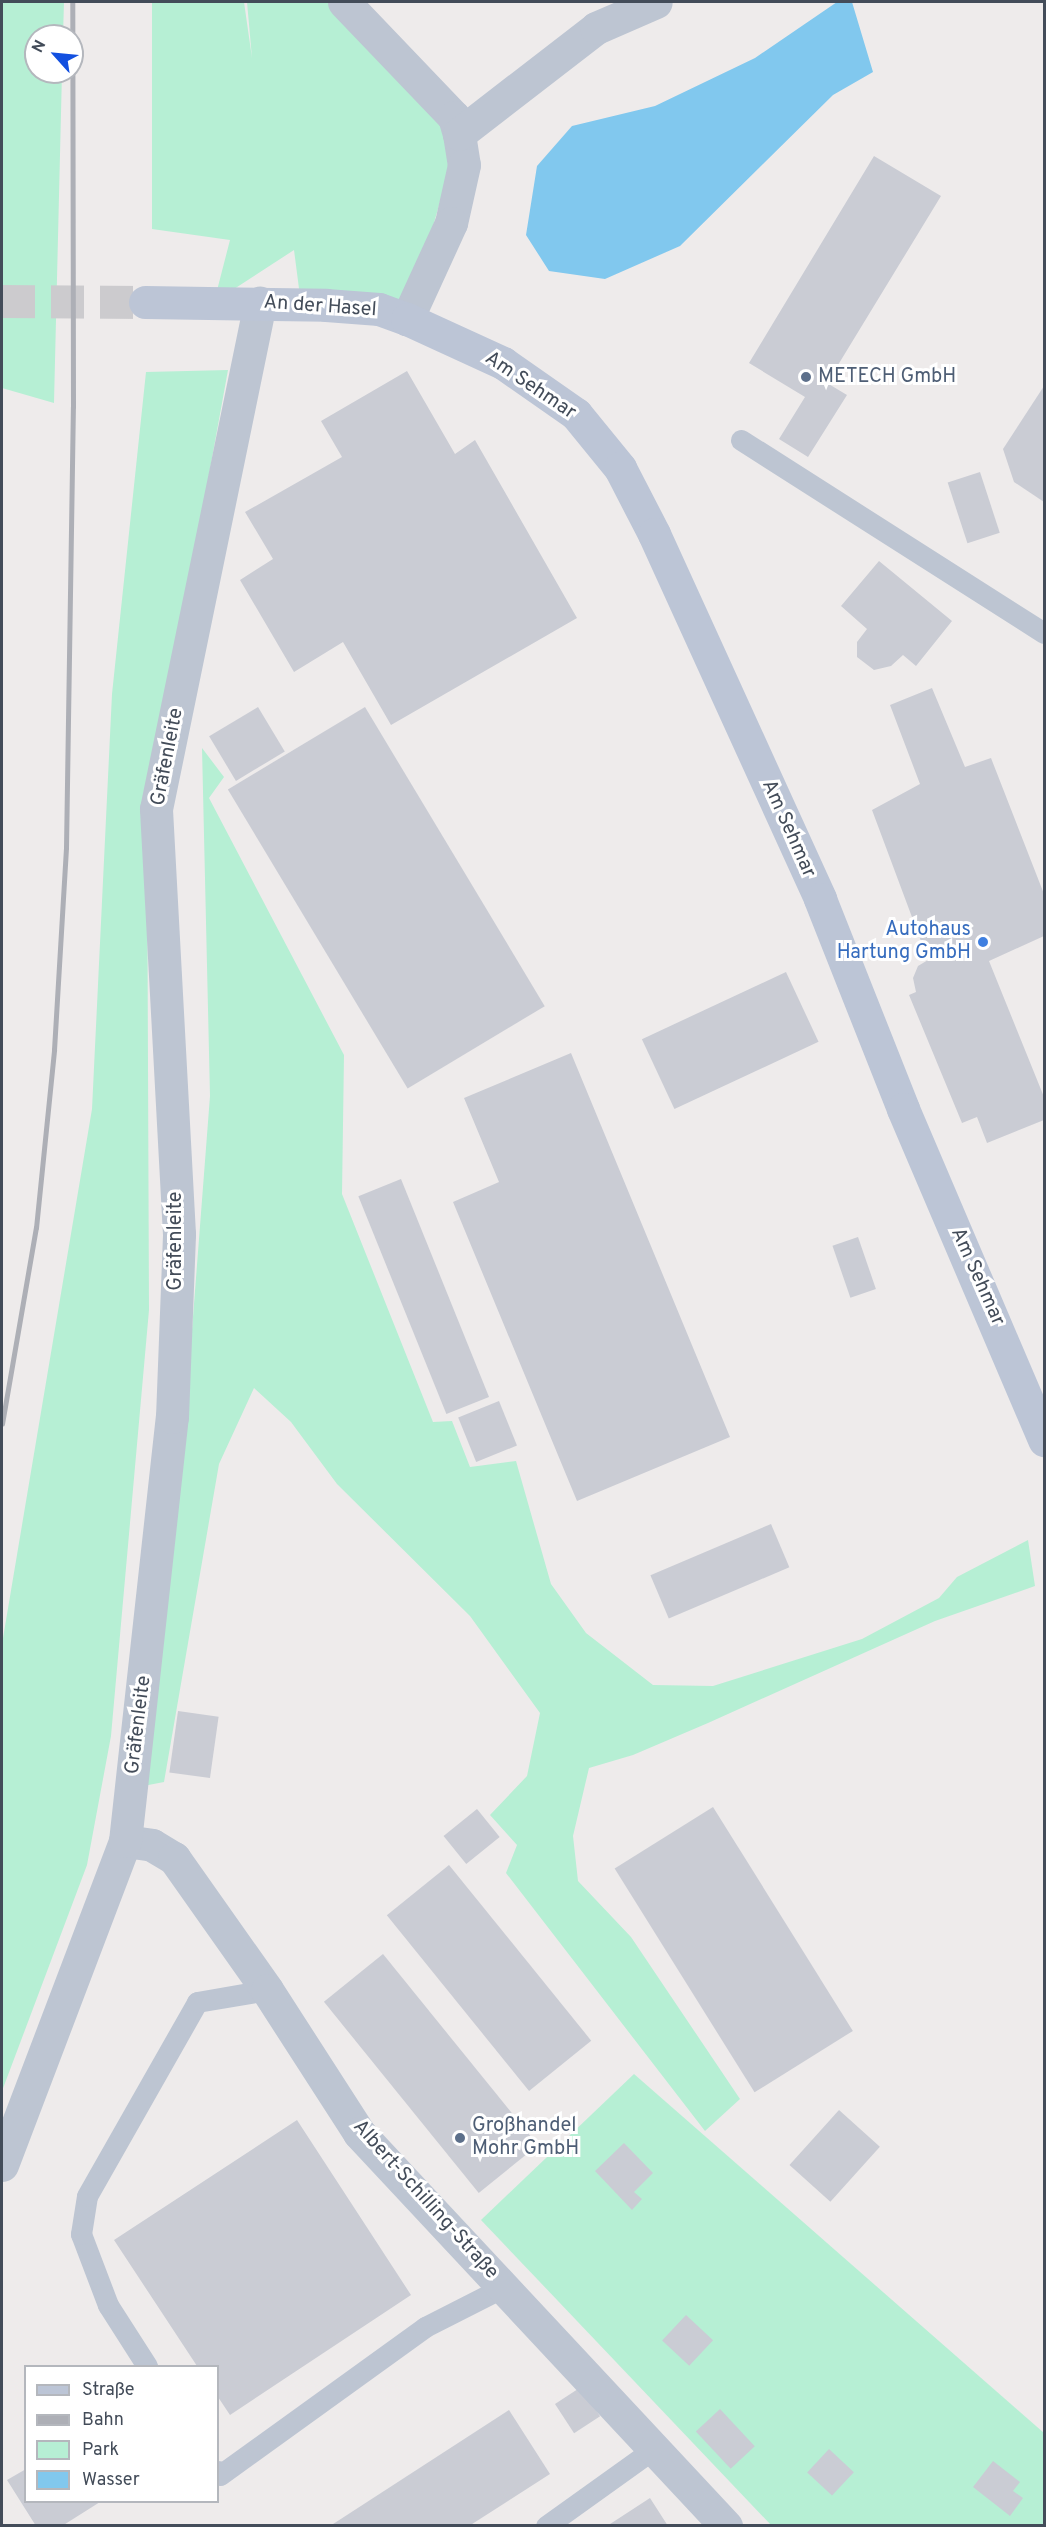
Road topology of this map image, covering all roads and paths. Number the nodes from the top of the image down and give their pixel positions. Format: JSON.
{"nodes":[{"id":1,"x":344,"y":2,"type":"edge"},
{"id":2,"x":656,"y":2,"type":"edge"},
{"id":3,"x":459,"y":134,"type":"junction"},
{"id":4,"x":145,"y":302,"type":"tunnel mouth"},
{"id":5,"x":260,"y":303,"type":"junction"},
{"id":6,"x":407,"y":319,"type":"junction"},
{"id":7,"x":741,"y":440,"type":"dead end"},
{"id":8,"x":1044,"y":633,"type":"edge"},
{"id":9,"x":1044,"y":1440,"type":"edge"},
{"id":10,"x":125,"y":1841,"type":"junction"},
{"id":11,"x":267,"y":1990,"type":"junction"},
{"id":12,"x":2,"y":2164,"type":"edge"},
{"id":13,"x":504,"y":2287,"type":"junction"},
{"id":14,"x":146,"y":2365,"type":"edge"},
{"id":15,"x":655,"y":2448,"type":"junction"},
{"id":16,"x":219,"y":2473,"type":"edge"},
{"id":17,"x":546,"y":2526,"type":"edge"},
{"id":18,"x":726,"y":2526,"type":"edge"}],
"edges":[{"from":1,"to":3,"type":"street"},
{"from":2,"to":3,"type":"street"},
{"from":3,"to":6,"type":"street"},
{"from":4,"to":5,"type":"main road","name":"An der Hasel"},
{"from":5,"to":6,"type":"main road","name":"An der Hasel"},
{"from":5,"to":10,"type":"street","name":"Gräfenleite"},
{"from":6,"to":9,"type":"main road","name":"Am Sehmar"},
{"from":7,"to":8,"type":"lane"},
{"from":10,"to":11,"type":"street","name":"Albert-Schilling-Straße"},
{"from":10,"to":12,"type":"street","name":"Gräfenleite"},
{"from":11,"to":13,"type":"street","name":"Albert-Schilling-Straße"},
{"from":11,"to":14,"type":"lane"},
{"from":13,"to":15,"type":"street","name":"Albert-Schilling-Straße"},
{"from":13,"to":16,"type":"lane"},
{"from":15,"to":17,"type":"lane"},
{"from":15,"to":18,"type":"street","name":"Albert-Schilling-Straße"}]}
